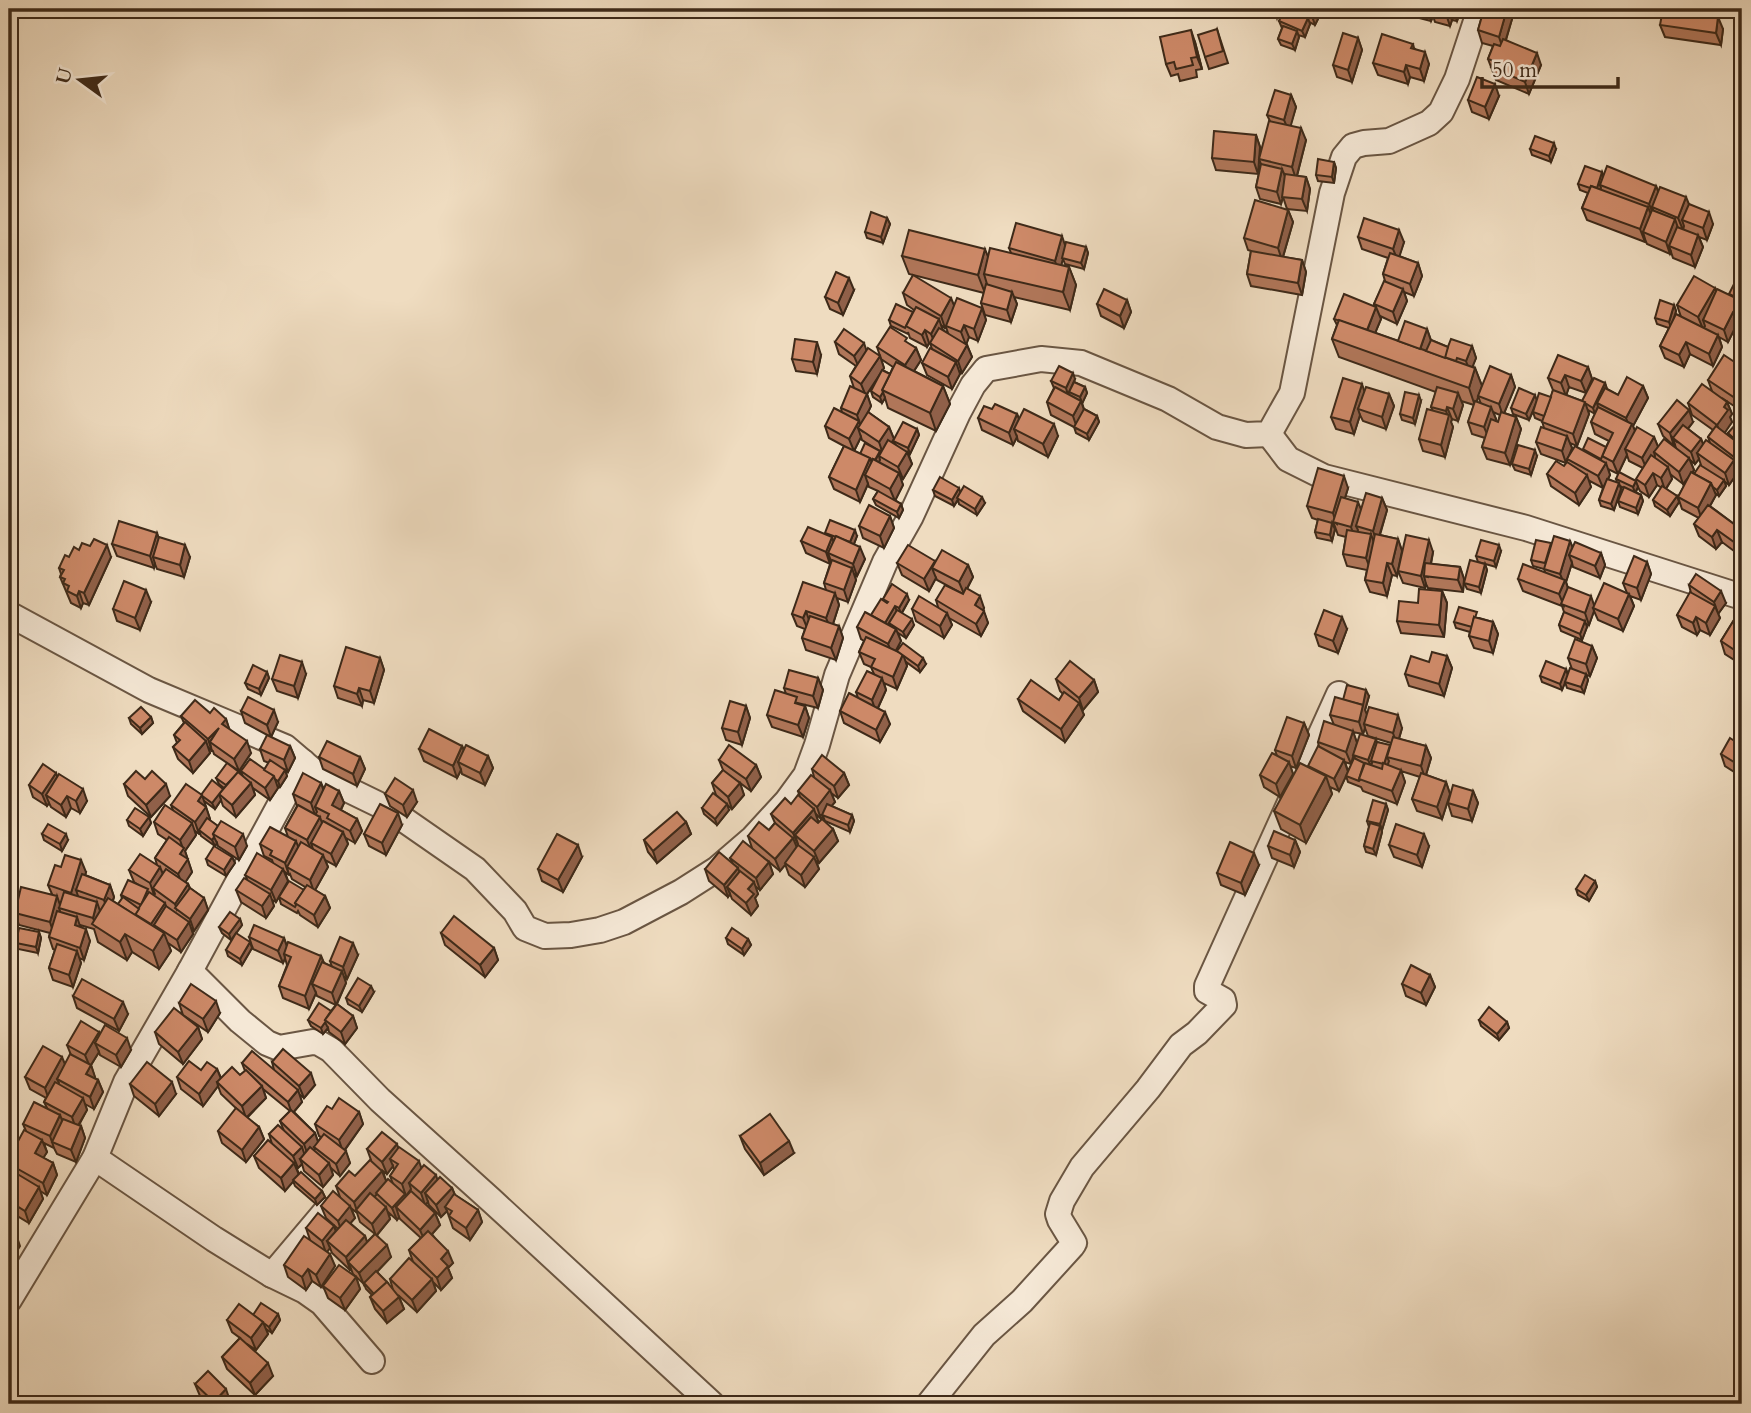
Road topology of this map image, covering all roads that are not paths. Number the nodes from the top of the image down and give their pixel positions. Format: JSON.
{"nodes":[{"id":1,"x":1480,"y":9,"type":"edge"},
{"id":2,"x":1269,"y":434,"type":"junction"},
{"id":3,"x":1742,"y":597,"type":"edge"},
{"id":4,"x":9,"y":614,"type":"edge"},
{"id":5,"x":1339,"y":694,"type":"dead end"},
{"id":6,"x":303,"y":762,"type":"junction"},
{"id":7,"x":190,"y":971,"type":"junction"},
{"id":8,"x":95,"y":1158,"type":"junction"},
{"id":9,"x":326,"y":1211,"type":"edge"},
{"id":10,"x":272,"y":1275,"type":"junction"},
{"id":11,"x":9,"y":1300,"type":"edge"},
{"id":12,"x":372,"y":1360,"type":"dead end"},
{"id":13,"x":712,"y":1404,"type":"edge"},
{"id":14,"x":929,"y":1404,"type":"edge"}],
"edges":[{"from":1,"to":2,"type":"street"},
{"from":2,"to":3,"type":"street"},
{"from":2,"to":6,"type":"street"},
{"from":4,"to":6,"type":"street"},
{"from":5,"to":14,"type":"street"},
{"from":6,"to":7,"type":"street"},
{"from":7,"to":8,"type":"street"},
{"from":7,"to":13,"type":"street"},
{"from":8,"to":10,"type":"street"},
{"from":8,"to":11,"type":"street"},
{"from":9,"to":10,"type":"street"},
{"from":10,"to":12,"type":"street"}]}
